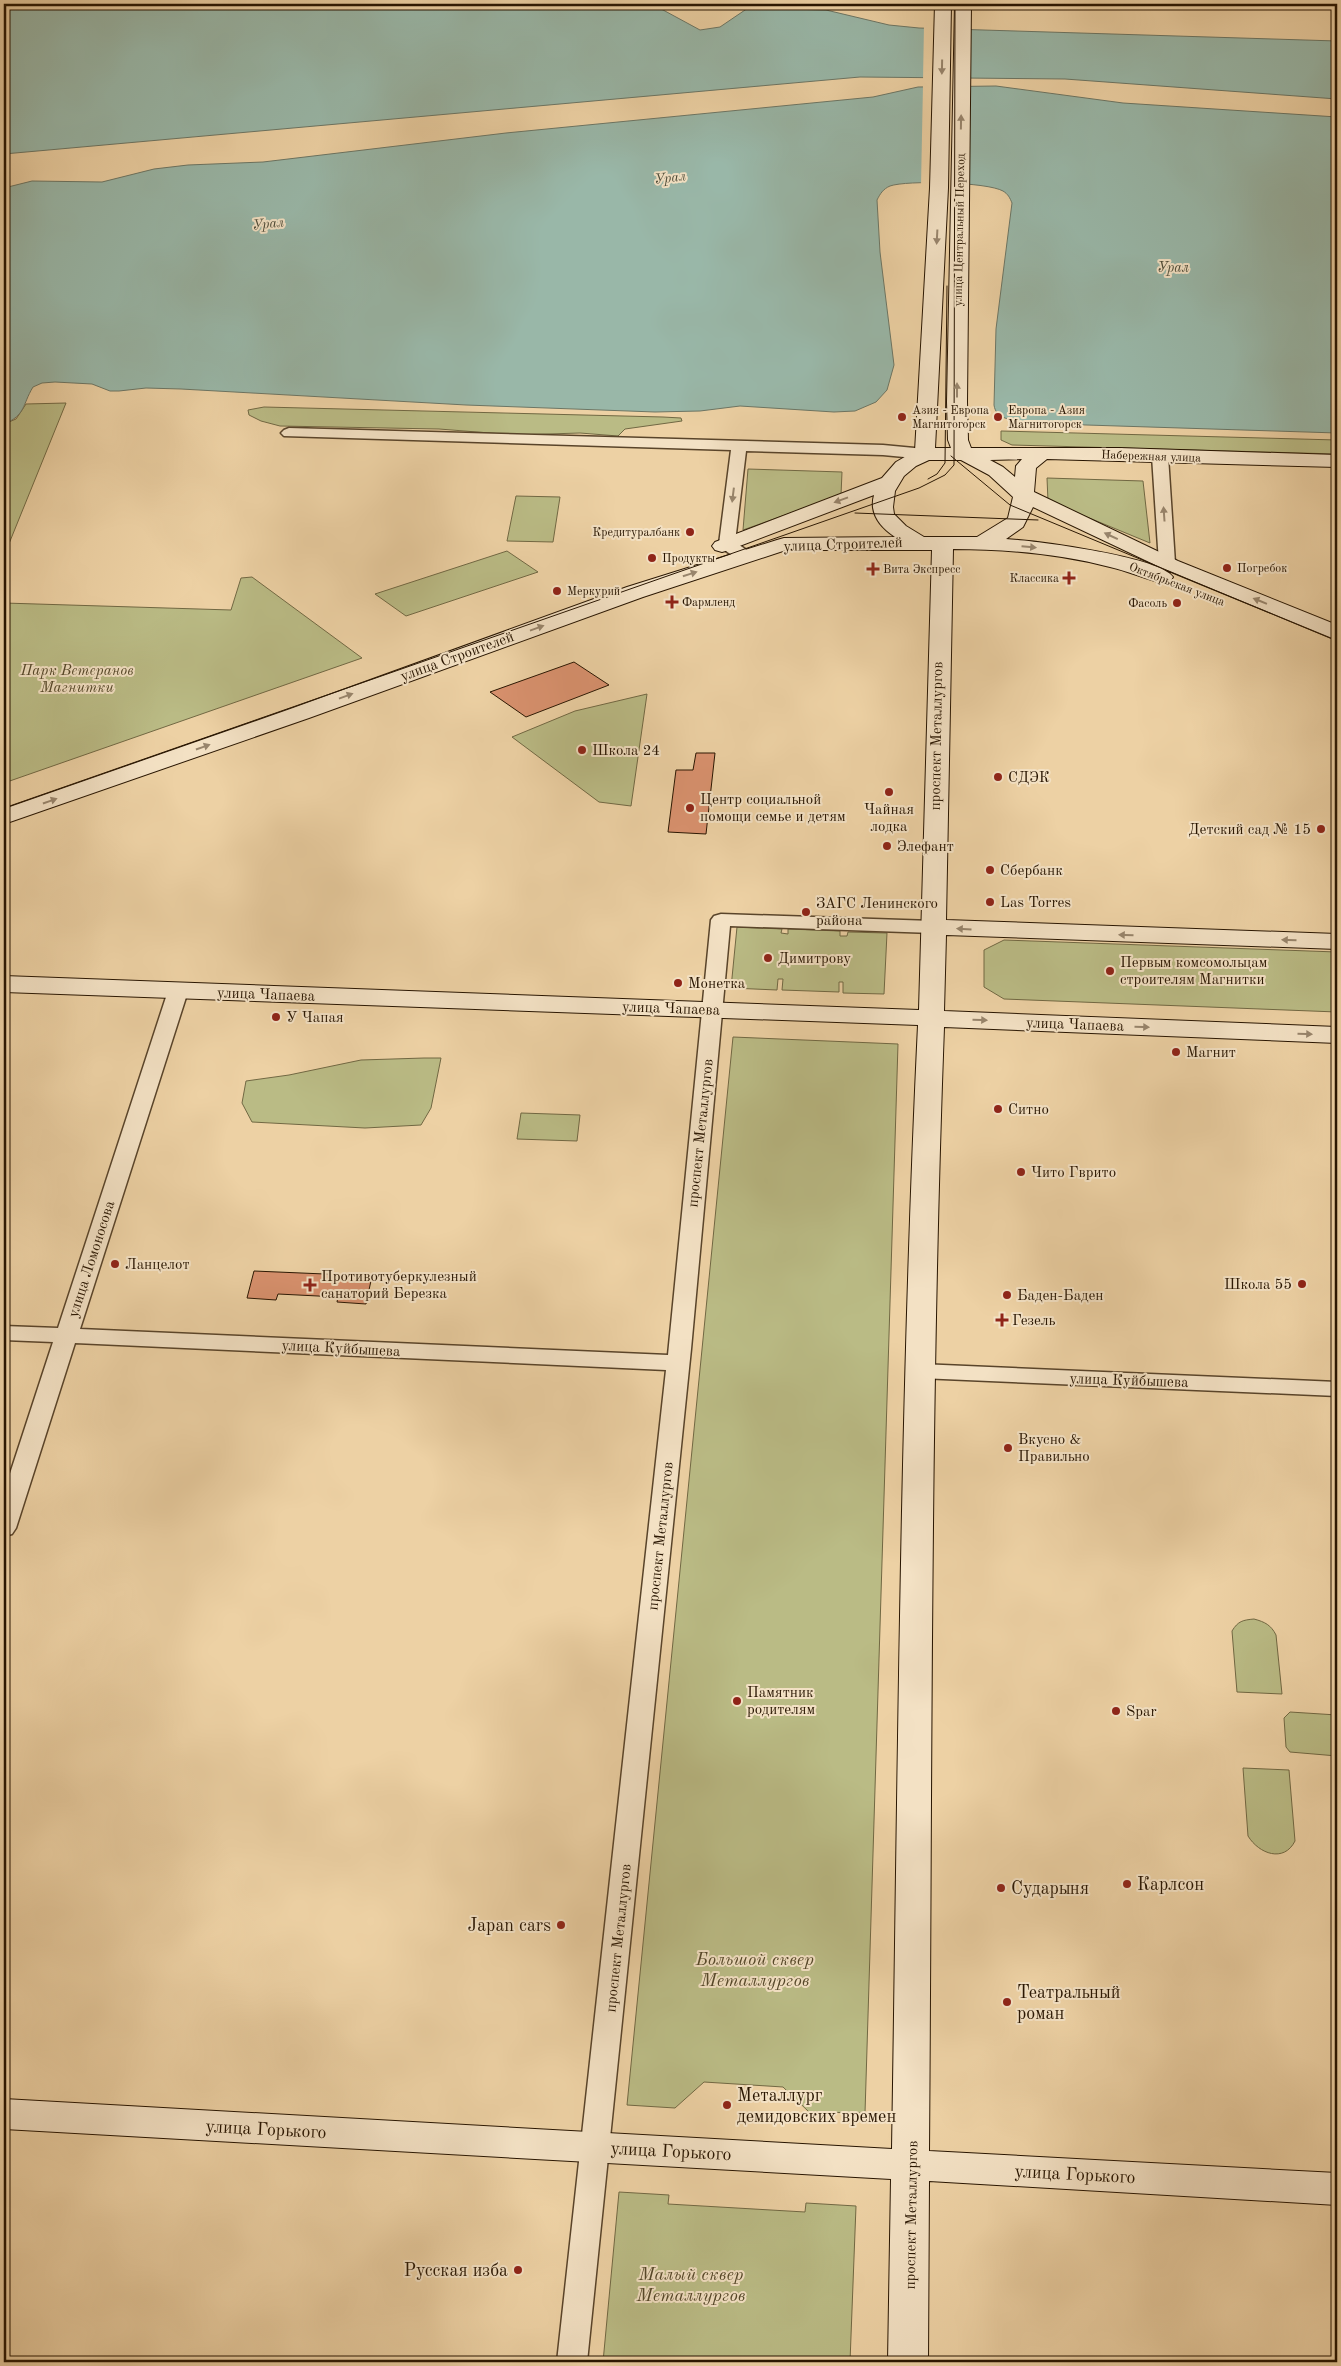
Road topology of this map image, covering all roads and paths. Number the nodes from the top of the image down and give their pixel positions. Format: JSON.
{"nodes":[{"id":1,"x":944,"y":11,"type":"edge"},
{"id":2,"x":963,"y":11,"type":"edge"},
{"id":3,"x":289,"y":432,"type":"dead end"},
{"id":4,"x":739,"y":446,"type":"junction"},
{"id":5,"x":1042,"y":453,"type":"junction"},
{"id":6,"x":925,"y":454,"type":"junction"},
{"id":7,"x":964,"y":455,"type":"junction"},
{"id":8,"x":1160,"y":456,"type":"junction"},
{"id":9,"x":1337,"y":462,"type":"edge"},
{"id":10,"x":886,"y":483,"type":"junction"},
{"id":11,"x":1023,"y":495,"type":"junction"},
{"id":12,"x":918,"y":542,"type":"junction"},
{"id":13,"x":980,"y":543,"type":"junction"},
{"id":14,"x":727,"y":544,"type":"junction"},
{"id":15,"x":943,"y":544,"type":"junction"},
{"id":16,"x":747,"y":556,"type":"junction"},
{"id":17,"x":1167,"y":562,"type":"junction"},
{"id":18,"x":1337,"y":633,"type":"edge"},
{"id":19,"x":1337,"y":648,"type":"edge"},
{"id":20,"x":4,"y":798,"type":"edge"},
{"id":21,"x":4,"y":816,"type":"edge"},
{"id":22,"x":933,"y":928,"type":"junction"},
{"id":23,"x":1337,"y":942,"type":"edge"},
{"id":24,"x":4,"y":984,"type":"edge"},
{"id":25,"x":178,"y":991,"type":"junction"},
{"id":26,"x":712,"y":1010,"type":"junction"},
{"id":27,"x":931,"y":1018,"type":"junction"},
{"id":28,"x":1337,"y":1035,"type":"edge"},
{"id":29,"x":4,"y":1333,"type":"edge"},
{"id":30,"x":66,"y":1335,"type":"junction"},
{"id":31,"x":678,"y":1363,"type":"junction"},
{"id":32,"x":920,"y":1370,"type":"junction"},
{"id":33,"x":1337,"y":1389,"type":"edge"},
{"id":34,"x":4,"y":1528,"type":"edge"},
{"id":35,"x":4,"y":2114,"type":"edge"},
{"id":36,"x":596,"y":2147,"type":"junction"},
{"id":37,"x":912,"y":2165,"type":"junction"},
{"id":38,"x":1337,"y":2189,"type":"edge"},
{"id":39,"x":572,"y":2362,"type":"edge"},
{"id":40,"x":908,"y":2362,"type":"edge"}],
"edges":[{"from":1,"to":6,"type":"main road","name":"улица Центральный Переход","one_way":true},
{"from":7,"to":2,"type":"main road","name":"улица Центральный Переход","one_way":true},
{"from":3,"to":4,"type":"street"},
{"from":4,"to":6,"type":"street"},
{"from":4,"to":14,"type":"street","one_way":true},
{"from":5,"to":7,"type":"main road","name":"Набережная улица"},
{"from":5,"to":8,"type":"main road","name":"Набережная улица"},
{"from":5,"to":11,"type":"main road"},
{"from":6,"to":7,"type":"main road"},
{"from":6,"to":10,"type":"main road"},
{"from":7,"to":11,"type":"main road"},
{"from":8,"to":9,"type":"main road","name":"Набережная улица"},
{"from":17,"to":8,"type":"street","name":"Октябрьская улица","one_way":true},
{"from":10,"to":12,"type":"main road"},
{"from":10,"to":14,"type":"main road","name":"улица Строителей","one_way":true},
{"from":11,"to":13,"type":"main road"},
{"from":17,"to":11,"type":"main road","name":"Октябрьская улица","one_way":true},
{"from":12,"to":15,"type":"main road"},
{"from":12,"to":16,"type":"main road","name":"улица Строителей"},
{"from":13,"to":15,"type":"main road"},
{"from":13,"to":19,"type":"main road","name":"Октябрьская улица","one_way":true},
{"from":14,"to":16,"type":"street"},
{"from":14,"to":20,"type":"main road","name":"улица Строителей"},
{"from":15,"to":22,"type":"main road","name":"проспект Металлургов"},
{"from":21,"to":16,"type":"main road","name":"улица Строителей","one_way":true},
{"from":18,"to":17,"type":"main road","name":"Октябрьская улица","one_way":true},
{"from":23,"to":22,"type":"main road","one_way":true},
{"from":22,"to":26,"type":"street","name":"проспект Металлургов"},
{"from":22,"to":27,"type":"main road","name":"проспект Металлургов"},
{"from":24,"to":25,"type":"main road","name":"улица Чапаева"},
{"from":25,"to":26,"type":"main road","name":"улица Чапаева"},
{"from":25,"to":30,"type":"street","name":"улица Ломоносова"},
{"from":26,"to":27,"type":"main road","name":"улица Чапаева"},
{"from":26,"to":31,"type":"street","name":"проспект Металлургов"},
{"from":27,"to":28,"type":"main road","name":"улица Чапаева","one_way":true},
{"from":27,"to":32,"type":"main road","name":"проспект Металлургов"},
{"from":29,"to":30,"type":"street","name":"улица Куйбышева"},
{"from":30,"to":31,"type":"street","name":"улица Куйбышева"},
{"from":30,"to":34,"type":"street","name":"улица Ломоносова"},
{"from":31,"to":36,"type":"street","name":"проспект Металлургов"},
{"from":32,"to":33,"type":"street","name":"улица Куйбышева"},
{"from":32,"to":37,"type":"main road","name":"проспект Металлургов"},
{"from":35,"to":36,"type":"main road","name":"улица Горького"},
{"from":36,"to":37,"type":"main road","name":"улица Горького"},
{"from":36,"to":39,"type":"street","name":"проспект Металлургов"},
{"from":37,"to":38,"type":"main road","name":"улица Горького"},
{"from":37,"to":40,"type":"main road","name":"проспект Металлургов"}]}
